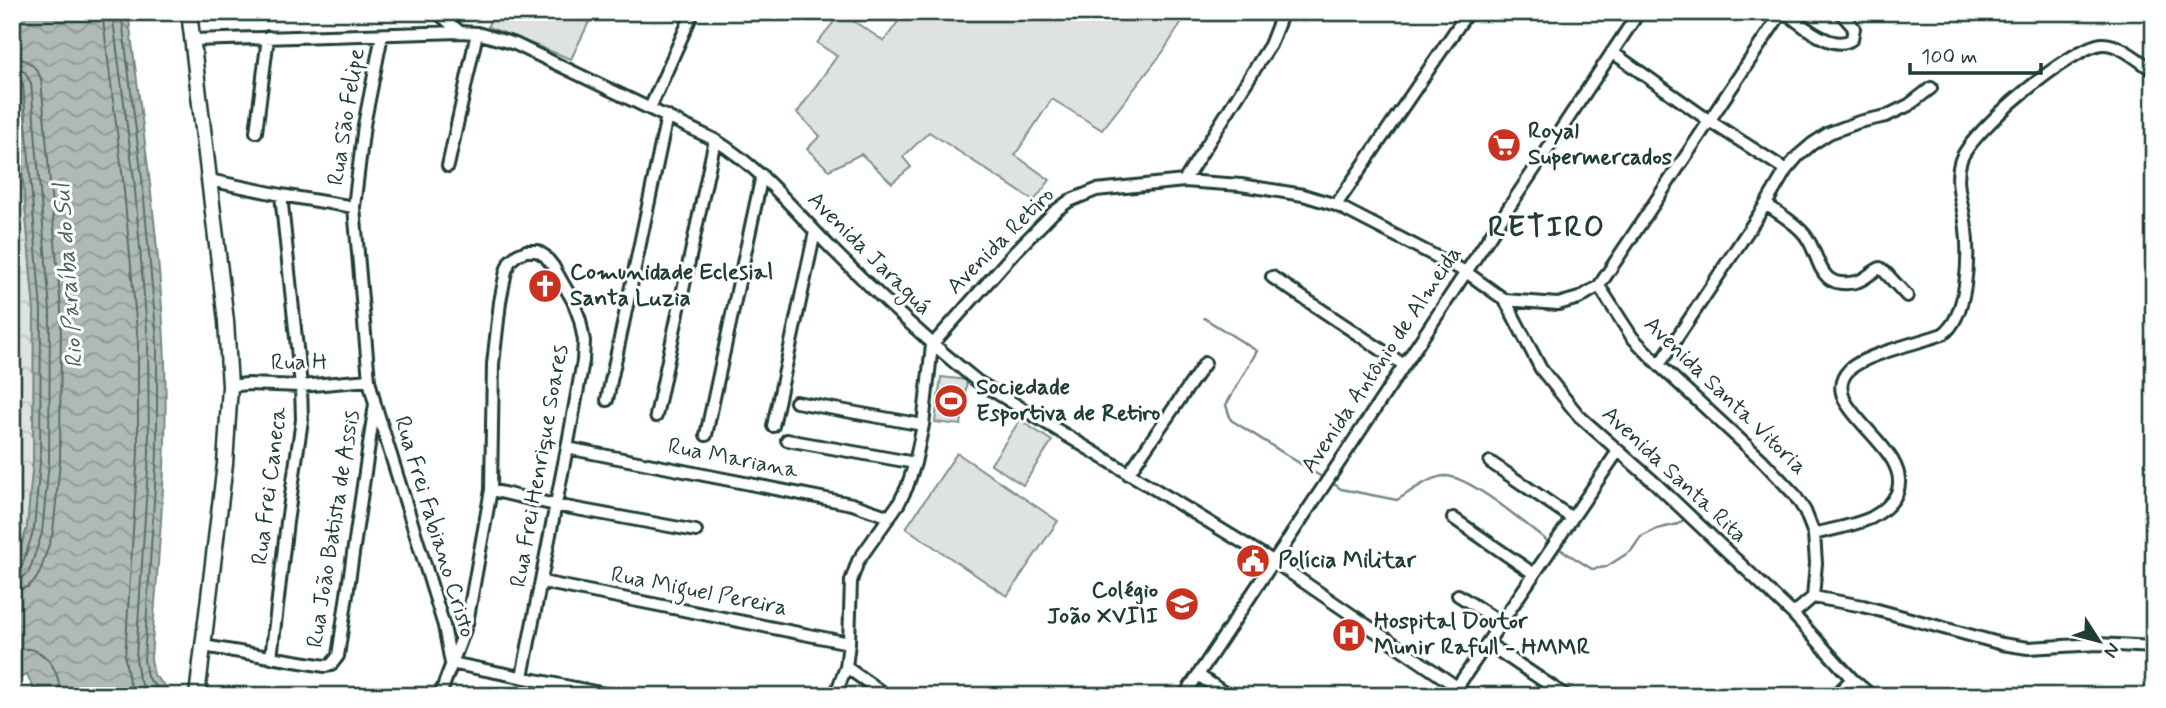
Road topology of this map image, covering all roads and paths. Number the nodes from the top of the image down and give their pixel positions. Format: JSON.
{"nodes":[{"id":1,"x":189,"y":12,"type":"edge"},
{"id":2,"x":437,"y":12,"type":"edge"},
{"id":3,"x":693,"y":12,"type":"edge"},
{"id":4,"x":1283,"y":12,"type":"edge"},
{"id":5,"x":1468,"y":12,"type":"edge"},
{"id":6,"x":1639,"y":12,"type":"edge"},
{"id":7,"x":1784,"y":12,"type":"edge"},
{"id":8,"x":1840,"y":12,"type":"edge"},
{"id":9,"x":460,"y":32,"type":"junction"},
{"id":10,"x":477,"y":33,"type":"junction"},
{"id":11,"x":382,"y":35,"type":"junction"},
{"id":12,"x":268,"y":37,"type":"junction"},
{"id":13,"x":192,"y":40,"type":"junction"},
{"id":14,"x":1612,"y":52,"type":"junction"},
{"id":15,"x":2154,"y":71,"type":"edge"},
{"id":16,"x":1931,"y":88,"type":"dead end"},
{"id":17,"x":650,"y":108,"type":"junction"},
{"id":18,"x":667,"y":116,"type":"junction"},
{"id":19,"x":1711,"y":122,"type":"junction"},
{"id":20,"x":256,"y":132,"type":"dead end"},
{"id":21,"x":715,"y":139,"type":"junction"},
{"id":22,"x":448,"y":166,"type":"dead end"},
{"id":23,"x":1786,"y":170,"type":"junction"},
{"id":24,"x":762,"y":174,"type":"junction"},
{"id":25,"x":209,"y":180,"type":"junction"},
{"id":26,"x":1184,"y":181,"type":"junction"},
{"id":27,"x":281,"y":195,"type":"junction"},
{"id":28,"x":1766,"y":204,"type":"junction"},
{"id":29,"x":1336,"y":205,"type":"junction"},
{"id":30,"x":354,"y":206,"type":"junction"},
{"id":31,"x":815,"y":232,"type":"junction"},
{"id":32,"x":1466,"y":272,"type":"junction"},
{"id":33,"x":1272,"y":278,"type":"dead end"},
{"id":34,"x":1599,"y":286,"type":"junction"},
{"id":35,"x":1907,"y":296,"type":"dead end"},
{"id":36,"x":1504,"y":300,"type":"junction"},
{"id":37,"x":932,"y":345,"type":"junction"},
{"id":38,"x":1205,"y":363,"type":"dead end"},
{"id":39,"x":1404,"y":365,"type":"junction"},
{"id":40,"x":1659,"y":365,"type":"junction"},
{"id":41,"x":369,"y":380,"type":"junction"},
{"id":42,"x":230,"y":386,"type":"junction"},
{"id":43,"x":301,"y":386,"type":"junction"},
{"id":44,"x":607,"y":400,"type":"dead end"},
{"id":45,"x":796,"y":402,"type":"dead end"},
{"id":46,"x":375,"y":404,"type":"junction"},
{"id":47,"x":656,"y":416,"type":"dead end"},
{"id":48,"x":923,"y":425,"type":"junction"},
{"id":49,"x":773,"y":426,"type":"dead end"},
{"id":50,"x":706,"y":435,"type":"dead end"},
{"id":51,"x":788,"y":440,"type":"dead end"},
{"id":52,"x":567,"y":448,"type":"junction"},
{"id":53,"x":1618,"y":451,"type":"junction"},
{"id":54,"x":1490,"y":462,"type":"dead end"},
{"id":55,"x":915,"y":463,"type":"junction"},
{"id":56,"x":1128,"y":474,"type":"junction"},
{"id":57,"x":491,"y":490,"type":"junction"},
{"id":58,"x":555,"y":505,"type":"junction"},
{"id":59,"x":890,"y":517,"type":"junction"},
{"id":60,"x":1453,"y":518,"type":"dead end"},
{"id":61,"x":1572,"y":518,"type":"junction"},
{"id":62,"x":696,"y":531,"type":"dead end"},
{"id":63,"x":1814,"y":534,"type":"junction"},
{"id":64,"x":1273,"y":561,"type":"junction"},
{"id":65,"x":1534,"y":573,"type":"junction"},
{"id":66,"x":542,"y":582,"type":"junction"},
{"id":67,"x":1458,"y":595,"type":"dead end"},
{"id":68,"x":1813,"y":597,"type":"junction"},
{"id":69,"x":1793,"y":614,"type":"junction"},
{"id":70,"x":1500,"y":622,"type":"junction"},
{"id":71,"x":849,"y":643,"type":"junction"},
{"id":72,"x":1487,"y":643,"type":"junction"},
{"id":73,"x":203,"y":646,"type":"junction"},
{"id":74,"x":2154,"y":648,"type":"edge"},
{"id":75,"x":271,"y":658,"type":"junction"},
{"id":76,"x":451,"y":663,"type":"junction"},
{"id":77,"x":846,"y":667,"type":"junction"},
{"id":78,"x":1198,"y":675,"type":"junction"},
{"id":79,"x":522,"y":677,"type":"junction"},
{"id":80,"x":1852,"y":679,"type":"junction"},
{"id":81,"x":1454,"y":691,"type":"edge"},
{"id":82,"x":197,"y":696,"type":"edge"},
{"id":83,"x":440,"y":696,"type":"edge"},
{"id":84,"x":615,"y":696,"type":"edge"},
{"id":85,"x":835,"y":696,"type":"edge"},
{"id":86,"x":887,"y":696,"type":"edge"},
{"id":87,"x":1184,"y":696,"type":"edge"},
{"id":88,"x":1228,"y":696,"type":"edge"},
{"id":89,"x":1467,"y":696,"type":"edge"},
{"id":90,"x":1566,"y":696,"type":"edge"},
{"id":91,"x":1835,"y":696,"type":"edge"},
{"id":92,"x":1872,"y":696,"type":"edge"}],
"edges":[{"from":1,"to":13,"type":"main road"},
{"from":2,"to":9,"type":"street"},
{"from":3,"to":17,"type":"street"},
{"from":4,"to":26,"type":"street"},
{"from":5,"to":29,"type":"street"},
{"from":6,"to":14,"type":"street","name":"Avenida Antônio de Almeida"},
{"from":7,"to":8,"type":"street"},
{"from":7,"to":19,"type":"street"},
{"from":9,"to":10,"type":"street","name":"Avenida Jaraguá"},
{"from":9,"to":11,"type":"street","name":"Avenida Jaraguá"},
{"from":10,"to":17,"type":"street","name":"Avenida Jaraguá"},
{"from":10,"to":22,"type":"street"},
{"from":11,"to":12,"type":"street","name":"Avenida Jaraguá"},
{"from":11,"to":30,"type":"street","name":"Rua São Felipe"},
{"from":12,"to":13,"type":"street","name":"Avenida Jaraguá"},
{"from":12,"to":20,"type":"street"},
{"from":13,"to":25,"type":"main road"},
{"from":14,"to":19,"type":"street"},
{"from":14,"to":32,"type":"street","name":"Avenida Antônio de Almeida"},
{"from":15,"to":63,"type":"street"},
{"from":16,"to":23,"type":"street"},
{"from":17,"to":18,"type":"street","name":"Avenida Jaraguá"},
{"from":18,"to":21,"type":"street","name":"Avenida Jaraguá"},
{"from":18,"to":44,"type":"street"},
{"from":19,"to":23,"type":"street"},
{"from":19,"to":34,"type":"street"},
{"from":21,"to":24,"type":"street","name":"Avenida Jaraguá"},
{"from":21,"to":47,"type":"street"},
{"from":23,"to":28,"type":"street"},
{"from":24,"to":31,"type":"street","name":"Avenida Jaraguá"},
{"from":24,"to":50,"type":"street"},
{"from":25,"to":27,"type":"street"},
{"from":25,"to":42,"type":"main road"},
{"from":26,"to":29,"type":"street","name":"Avenida Retiro"},
{"from":26,"to":37,"type":"street","name":"Avenida Retiro"},
{"from":27,"to":30,"type":"street"},
{"from":27,"to":43,"type":"street","name":"Rua Frei Caneca"},
{"from":28,"to":35,"type":"street"},
{"from":28,"to":40,"type":"street"},
{"from":29,"to":32,"type":"street","name":"Avenida Retiro"},
{"from":30,"to":41,"type":"street","name":"Rua João Batista de Assis"},
{"from":31,"to":37,"type":"street","name":"Avenida Jaraguá"},
{"from":31,"to":49,"type":"street"},
{"from":32,"to":36,"type":"street","name":"Avenida Santa Rita"},
{"from":32,"to":39,"type":"street","name":"Avenida Antônio de Almeida"},
{"from":33,"to":39,"type":"street"},
{"from":34,"to":36,"type":"street"},
{"from":34,"to":40,"type":"street","name":"Avenida Santa Vitoria"},
{"from":36,"to":53,"type":"street","name":"Avenida Santa Rita"},
{"from":37,"to":48,"type":"street"},
{"from":37,"to":56,"type":"street","name":"Avenida Jaraguá"},
{"from":38,"to":56,"type":"street"},
{"from":39,"to":64,"type":"street","name":"Avenida Antônio de Almeida"},
{"from":40,"to":63,"type":"street","name":"Avenida Santa Vitoria"},
{"from":41,"to":43,"type":"street","name":"Rua H"},
{"from":41,"to":46,"type":"street","name":"Rua João Batista de Assis"},
{"from":42,"to":43,"type":"street","name":"Rua H"},
{"from":42,"to":73,"type":"main road"},
{"from":43,"to":75,"type":"street","name":"Rua Frei Caneca"},
{"from":45,"to":48,"type":"street"},
{"from":46,"to":75,"type":"street","name":"Rua João Batista de Assis"},
{"from":46,"to":76,"type":"street","name":"Rua Frei Fabiano Cristo"},
{"from":48,"to":55,"type":"street"},
{"from":51,"to":55,"type":"street"},
{"from":52,"to":57,"type":"street","name":"Rua Frei Henrique Soares"},
{"from":52,"to":58,"type":"street","name":"Rua Frei Henrique Soares"},
{"from":52,"to":59,"type":"street","name":"Rua Mariana"},
{"from":53,"to":61,"type":"street"},
{"from":53,"to":69,"type":"street","name":"Avenida Santa Rita"},
{"from":54,"to":61,"type":"street"},
{"from":55,"to":59,"type":"street"},
{"from":56,"to":64,"type":"street","name":"Avenida Jaraguá"},
{"from":57,"to":58,"type":"street"},
{"from":57,"to":76,"type":"street","name":"Rua Frei Henrique Soares"},
{"from":58,"to":62,"type":"street"},
{"from":58,"to":66,"type":"street","name":"Rua Frei Henrique Soares"},
{"from":59,"to":71,"type":"street"},
{"from":60,"to":65,"type":"street"},
{"from":61,"to":65,"type":"street"},
{"from":63,"to":68,"type":"street","name":"Avenida Santa Vitoria"},
{"from":64,"to":78,"type":"street","name":"Avenida Antônio de Almeida"},
{"from":64,"to":81,"type":"street","name":"Avenida Jaraguá"},
{"from":65,"to":70,"type":"street"},
{"from":66,"to":71,"type":"street","name":"Rua Miguel Pereira"},
{"from":66,"to":79,"type":"street","name":"Rua Frei Henrique Soares"},
{"from":67,"to":70,"type":"street"},
{"from":68,"to":69,"type":"street"},
{"from":68,"to":74,"type":"street"},
{"from":69,"to":80,"type":"street","name":"Avenida Santa Rita"},
{"from":70,"to":72,"type":"street"},
{"from":71,"to":77,"type":"street"},
{"from":72,"to":81,"type":"street"},
{"from":72,"to":90,"type":"street"},
{"from":73,"to":75,"type":"street","name":"Rua João Batista de Assis"},
{"from":73,"to":82,"type":"main road"},
{"from":76,"to":79,"type":"street"},
{"from":76,"to":83,"type":"street","name":"Rua Frei Henrique Soares"},
{"from":77,"to":85,"type":"street"},
{"from":77,"to":86,"type":"street"},
{"from":78,"to":87,"type":"street","name":"Avenida Antônio de Almeida"},
{"from":78,"to":88,"type":"street"},
{"from":79,"to":84,"type":"street"},
{"from":80,"to":91,"type":"street"},
{"from":80,"to":92,"type":"street","name":"Avenida Santa Rita"},
{"from":81,"to":89,"type":"street","name":"Avenida Jaraguá"}]}
